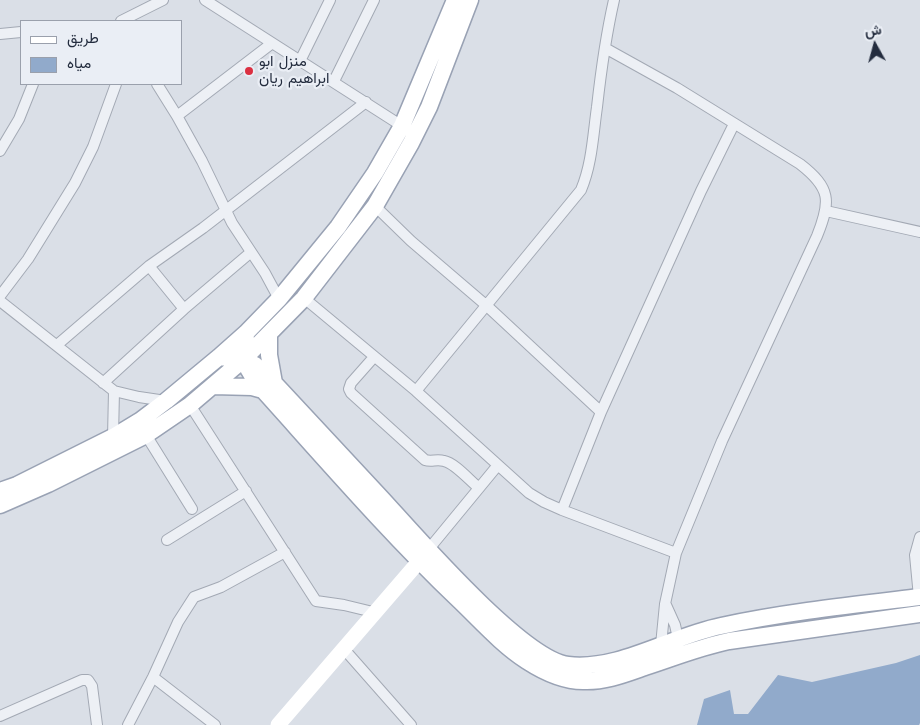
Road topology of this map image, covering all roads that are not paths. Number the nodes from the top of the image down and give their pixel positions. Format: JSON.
{"nodes":[{"id":1,"x":163,"y":0,"type":"edge"},
{"id":2,"x":204,"y":0,"type":"edge"},
{"id":3,"x":330,"y":0,"type":"edge"},
{"id":4,"x":374,"y":0,"type":"edge"},
{"id":5,"x":455,"y":0,"type":"edge"},
{"id":6,"x":470,"y":0,"type":"edge"},
{"id":7,"x":614,"y":0,"type":"edge"},
{"id":8,"x":123,"y":20,"type":"edge"},
{"id":9,"x":20,"y":32,"type":"edge"},
{"id":10,"x":0,"y":34,"type":"edge"},
{"id":11,"x":271,"y":44,"type":"junction"},
{"id":12,"x":605,"y":48,"type":"junction"},
{"id":13,"x":300,"y":61,"type":"junction"},
{"id":14,"x":334,"y":82,"type":"junction"},
{"id":15,"x":33,"y":85,"type":"edge"},
{"id":16,"x":116,"y":85,"type":"edge"},
{"id":17,"x":157,"y":85,"type":"edge"},
{"id":18,"x":366,"y":102,"type":"junction"},
{"id":19,"x":177,"y":116,"type":"junction"},
{"id":20,"x":734,"y":124,"type":"junction"},
{"id":21,"x":402,"y":126,"type":"junction"},
{"id":22,"x":0,"y":150,"type":"edge"},
{"id":23,"x":375,"y":206,"type":"junction"},
{"id":24,"x":225,"y":210,"type":"junction"},
{"id":25,"x":826,"y":211,"type":"junction"},
{"id":26,"x":920,"y":232,"type":"edge"},
{"id":27,"x":250,"y":252,"type":"junction"},
{"id":28,"x":149,"y":266,"type":"junction"},
{"id":29,"x":0,"y":296,"type":"edge"},
{"id":30,"x":304,"y":298,"type":"junction"},
{"id":31,"x":279,"y":299,"type":"junction"},
{"id":32,"x":0,"y":301,"type":"edge"},
{"id":33,"x":487,"y":306,"type":"junction"},
{"id":34,"x":184,"y":309,"type":"junction"},
{"id":35,"x":246,"y":333,"type":"junction"},
{"id":36,"x":269,"y":335,"type":"junction"},
{"id":37,"x":57,"y":345,"type":"junction"},
{"id":38,"x":219,"y":357,"type":"junction"},
{"id":39,"x":374,"y":357,"type":"junction"},
{"id":40,"x":244,"y":359,"type":"junction"},
{"id":41,"x":103,"y":383,"type":"junction"},
{"id":42,"x":212,"y":386,"type":"junction"},
{"id":43,"x":268,"y":386,"type":"junction"},
{"id":44,"x":114,"y":391,"type":"junction"},
{"id":45,"x":416,"y":391,"type":"junction"},
{"id":46,"x":166,"y":401,"type":"junction"},
{"id":47,"x":190,"y":405,"type":"junction"},
{"id":48,"x":601,"y":412,"type":"junction"},
{"id":49,"x":146,"y":435,"type":"junction"},
{"id":50,"x":113,"y":437,"type":"junction"},
{"id":51,"x":498,"y":465,"type":"junction"},
{"id":52,"x":479,"y":488,"type":"junction"},
{"id":53,"x":0,"y":491,"type":"edge"},
{"id":54,"x":246,"y":491,"type":"junction"},
{"id":55,"x":0,"y":506,"type":"edge"},
{"id":56,"x":192,"y":508,"type":"dead end"},
{"id":57,"x":562,"y":510,"type":"junction"},
{"id":58,"x":920,"y":537,"type":"edge"},
{"id":59,"x":167,"y":540,"type":"dead end"},
{"id":60,"x":285,"y":552,"type":"junction"},
{"id":61,"x":676,"y":553,"type":"junction"},
{"id":62,"x":424,"y":556,"type":"junction"},
{"id":63,"x":920,"y":597,"type":"edge"},
{"id":64,"x":665,"y":604,"type":"junction"},
{"id":65,"x":374,"y":612,"type":"junction"},
{"id":66,"x":920,"y":614,"type":"edge"},
{"id":67,"x":680,"y":647,"type":"junction"},
{"id":68,"x":344,"y":649,"type":"junction"},
{"id":69,"x":663,"y":653,"type":"junction"},
{"id":70,"x":153,"y":677,"type":"junction"},
{"id":71,"x":0,"y":716,"type":"edge"},
{"id":72,"x":97,"y":725,"type":"edge"},
{"id":73,"x":128,"y":725,"type":"edge"},
{"id":74,"x":215,"y":725,"type":"edge"},
{"id":75,"x":278,"y":725,"type":"edge"},
{"id":76,"x":411,"y":725,"type":"edge"}],
"edges":[{"from":1,"to":8,"type":"street"},
{"from":2,"to":11,"type":"street"},
{"from":3,"to":13,"type":"street"},
{"from":4,"to":14,"type":"street"},
{"from":5,"to":21,"type":"main road"},
{"from":6,"to":23,"type":"main road"},
{"from":7,"to":12,"type":"street"},
{"from":9,"to":10,"type":"street"},
{"from":11,"to":13,"type":"street"},
{"from":11,"to":19,"type":"street"},
{"from":12,"to":20,"type":"street"},
{"from":12,"to":33,"type":"street"},
{"from":13,"to":14,"type":"street"},
{"from":14,"to":18,"type":"street"},
{"from":15,"to":22,"type":"street"},
{"from":16,"to":29,"type":"street"},
{"from":17,"to":19,"type":"street"},
{"from":18,"to":21,"type":"street"},
{"from":18,"to":24,"type":"street"},
{"from":19,"to":24,"type":"street"},
{"from":20,"to":25,"type":"street"},
{"from":20,"to":48,"type":"street"},
{"from":21,"to":31,"type":"main road"},
{"from":23,"to":30,"type":"main road"},
{"from":23,"to":33,"type":"street"},
{"from":24,"to":27,"type":"street"},
{"from":24,"to":28,"type":"street"},
{"from":25,"to":26,"type":"street"},
{"from":25,"to":61,"type":"street"},
{"from":27,"to":31,"type":"street"},
{"from":27,"to":34,"type":"street"},
{"from":28,"to":34,"type":"street"},
{"from":28,"to":37,"type":"street"},
{"from":30,"to":36,"type":"main road"},
{"from":30,"to":39,"type":"street"},
{"from":31,"to":35,"type":"main road"},
{"from":32,"to":37,"type":"street"},
{"from":33,"to":45,"type":"street"},
{"from":33,"to":48,"type":"street"},
{"from":34,"to":41,"type":"street"},
{"from":35,"to":38,"type":"main road"},
{"from":35,"to":40,"type":"main road"},
{"from":36,"to":40,"type":"main road"},
{"from":36,"to":43,"type":"main road"},
{"from":37,"to":41,"type":"street"},
{"from":38,"to":40,"type":"main road"},
{"from":38,"to":46,"type":"main road"},
{"from":39,"to":45,"type":"street"},
{"from":39,"to":52,"type":"street"},
{"from":40,"to":42,"type":"main road"},
{"from":40,"to":43,"type":"main road"},
{"from":41,"to":44,"type":"street"},
{"from":42,"to":43,"type":"main road"},
{"from":42,"to":47,"type":"main road"},
{"from":43,"to":62,"type":"main road"},
{"from":44,"to":46,"type":"street"},
{"from":44,"to":50,"type":"street"},
{"from":45,"to":51,"type":"street"},
{"from":46,"to":50,"type":"main road"},
{"from":47,"to":49,"type":"main road"},
{"from":47,"to":54,"type":"street"},
{"from":48,"to":57,"type":"street"},
{"from":49,"to":55,"type":"main road"},
{"from":49,"to":56,"type":"street"},
{"from":50,"to":53,"type":"main road"},
{"from":51,"to":52,"type":"street"},
{"from":51,"to":57,"type":"street"},
{"from":52,"to":62,"type":"street"},
{"from":54,"to":59,"type":"street"},
{"from":54,"to":60,"type":"street"},
{"from":57,"to":61,"type":"street"},
{"from":58,"to":63,"type":"street"},
{"from":60,"to":65,"type":"street"},
{"from":60,"to":70,"type":"street"},
{"from":61,"to":64,"type":"street"},
{"from":62,"to":65,"type":"street"},
{"from":62,"to":69,"type":"main road"},
{"from":63,"to":67,"type":"main road"},
{"from":64,"to":67,"type":"street"},
{"from":64,"to":69,"type":"street"},
{"from":65,"to":68,"type":"street"},
{"from":66,"to":67,"type":"main road"},
{"from":67,"to":69,"type":"main road"},
{"from":68,"to":75,"type":"street"},
{"from":68,"to":76,"type":"street"},
{"from":70,"to":73,"type":"street"},
{"from":70,"to":74,"type":"street"},
{"from":71,"to":72,"type":"street"}]}
